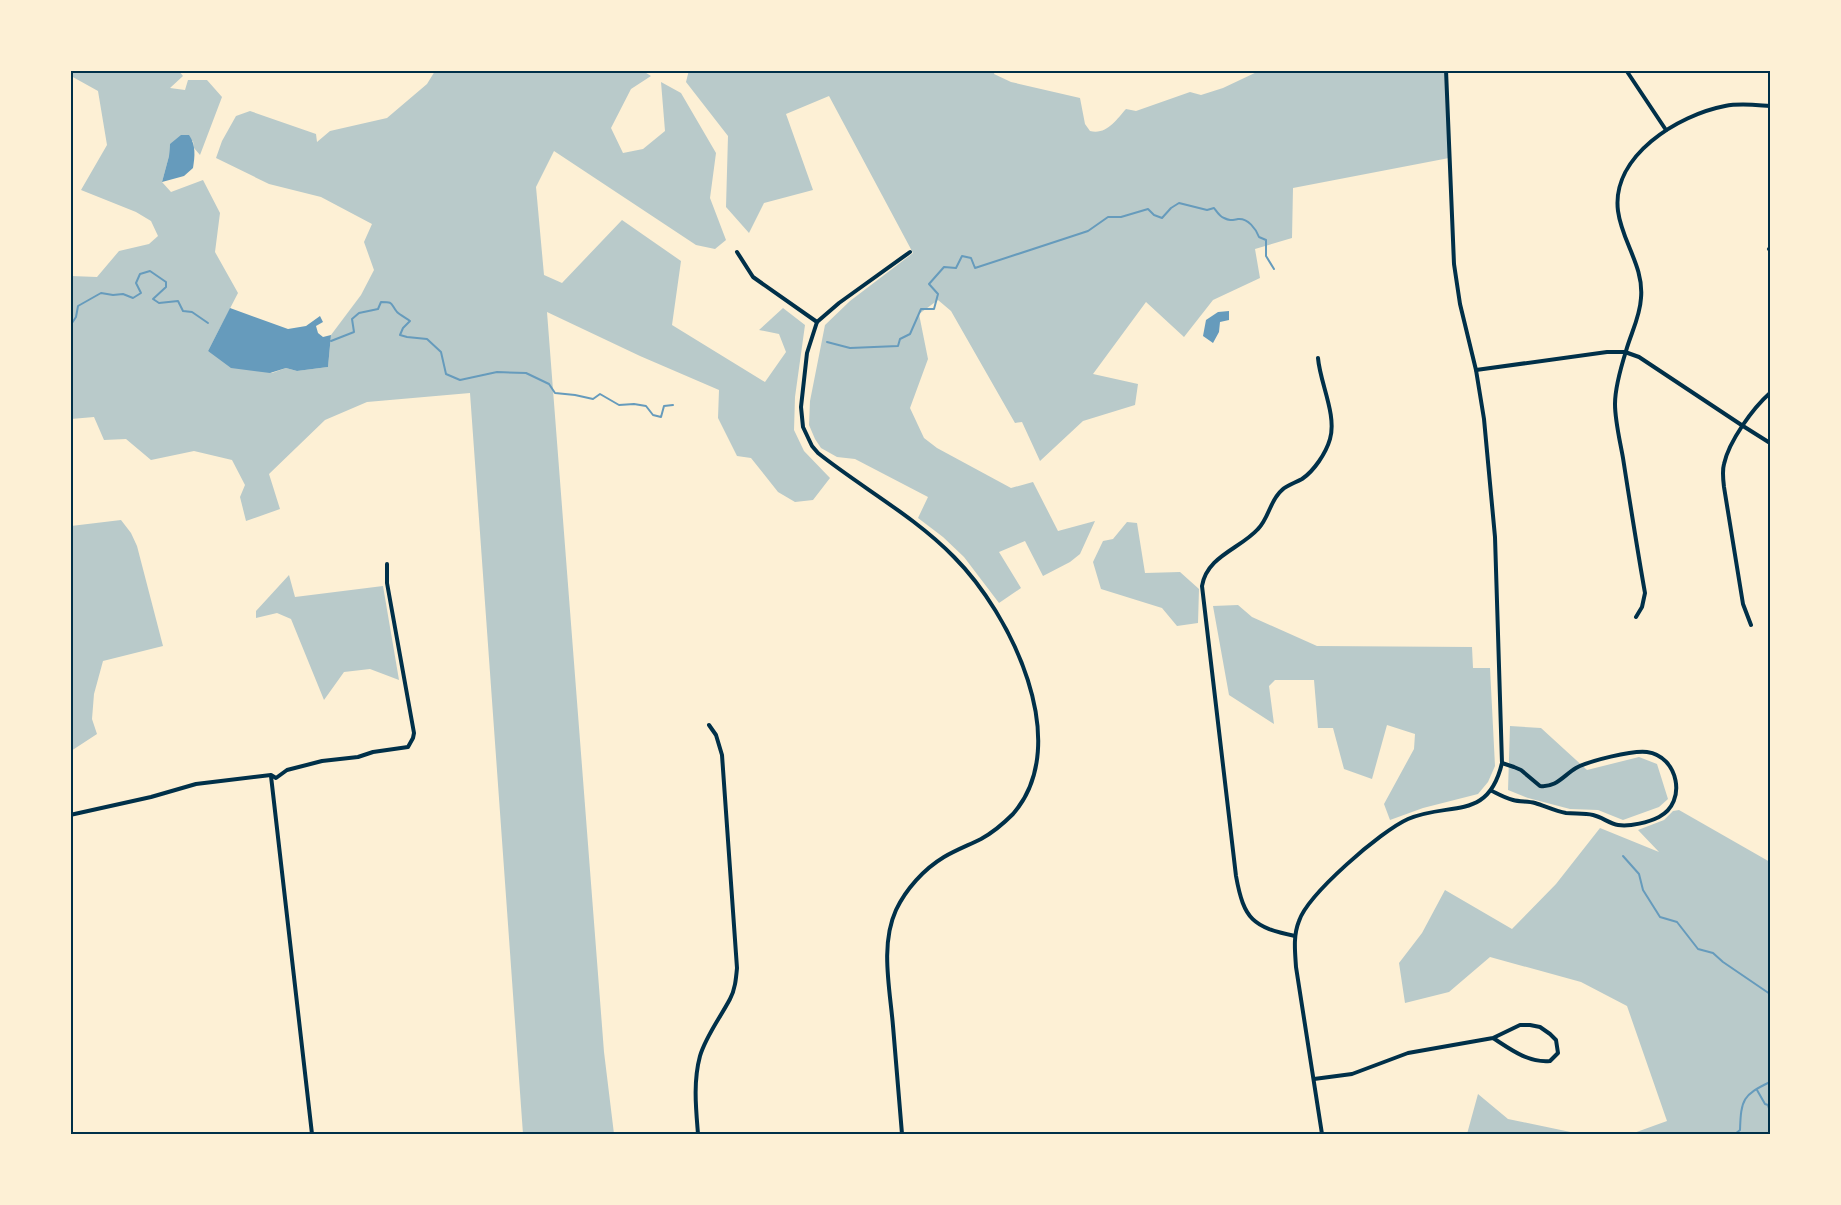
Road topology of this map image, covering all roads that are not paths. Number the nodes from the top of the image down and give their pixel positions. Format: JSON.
{"nodes":[{"id":1,"x":1446,"y":70,"type":"edge"},
{"id":2,"x":1626,"y":70,"type":"edge"},
{"id":3,"x":1770,"y":106,"type":"edge"},
{"id":4,"x":1666,"y":130,"type":"junction"},
{"id":5,"x":737,"y":252,"type":"dead end"},
{"id":6,"x":910,"y":252,"type":"dead end"},
{"id":7,"x":817,"y":322,"type":"junction"},
{"id":8,"x":1625,"y":352,"type":"junction"},
{"id":9,"x":1318,"y":358,"type":"dead end"},
{"id":10,"x":1476,"y":370,"type":"junction"},
{"id":11,"x":1770,"y":393,"type":"edge"},
{"id":12,"x":1743,"y":426,"type":"junction"},
{"id":13,"x":1770,"y":443,"type":"edge"},
{"id":14,"x":387,"y":564,"type":"dead end"},
{"id":15,"x":1636,"y":617,"type":"dead end"},
{"id":16,"x":1751,"y":625,"type":"dead end"},
{"id":17,"x":710,"y":725,"type":"dead end"},
{"id":18,"x":1502,"y":764,"type":"junction"},
{"id":19,"x":271,"y":775,"type":"junction"},
{"id":20,"x":1492,"y":790,"type":"junction"},
{"id":21,"x":70,"y":815,"type":"edge"},
{"id":22,"x":1295,"y":936,"type":"junction"},
{"id":23,"x":1493,"y":1038,"type":"junction"},
{"id":24,"x":1314,"y":1079,"type":"junction"},
{"id":25,"x":312,"y":1134,"type":"edge"},
{"id":26,"x":698,"y":1134,"type":"edge"},
{"id":27,"x":902,"y":1134,"type":"edge"},
{"id":28,"x":1322,"y":1134,"type":"edge"}],
"edges":[{"from":1,"to":10,"type":"street"},
{"from":2,"to":4,"type":"street"},
{"from":3,"to":4,"type":"street"},
{"from":4,"to":8,"type":"street"},
{"from":5,"to":7,"type":"street"},
{"from":6,"to":7,"type":"street"},
{"from":7,"to":27,"type":"street"},
{"from":8,"to":10,"type":"street"},
{"from":8,"to":12,"type":"street"},
{"from":8,"to":15,"type":"street"},
{"from":9,"to":22,"type":"street"},
{"from":10,"to":18,"type":"street"},
{"from":11,"to":12,"type":"street"},
{"from":12,"to":13,"type":"street"},
{"from":12,"to":16,"type":"street"},
{"from":14,"to":19,"type":"street"},
{"from":17,"to":26,"type":"street"},
{"from":18,"to":20,"type":"street"},
{"from":18,"to":20,"type":"street"},
{"from":19,"to":21,"type":"street"},
{"from":19,"to":25,"type":"street"},
{"from":20,"to":22,"type":"street"},
{"from":22,"to":24,"type":"street"},
{"from":23,"to":23,"type":"street"},
{"from":23,"to":24,"type":"street"},
{"from":24,"to":28,"type":"street"}]}
